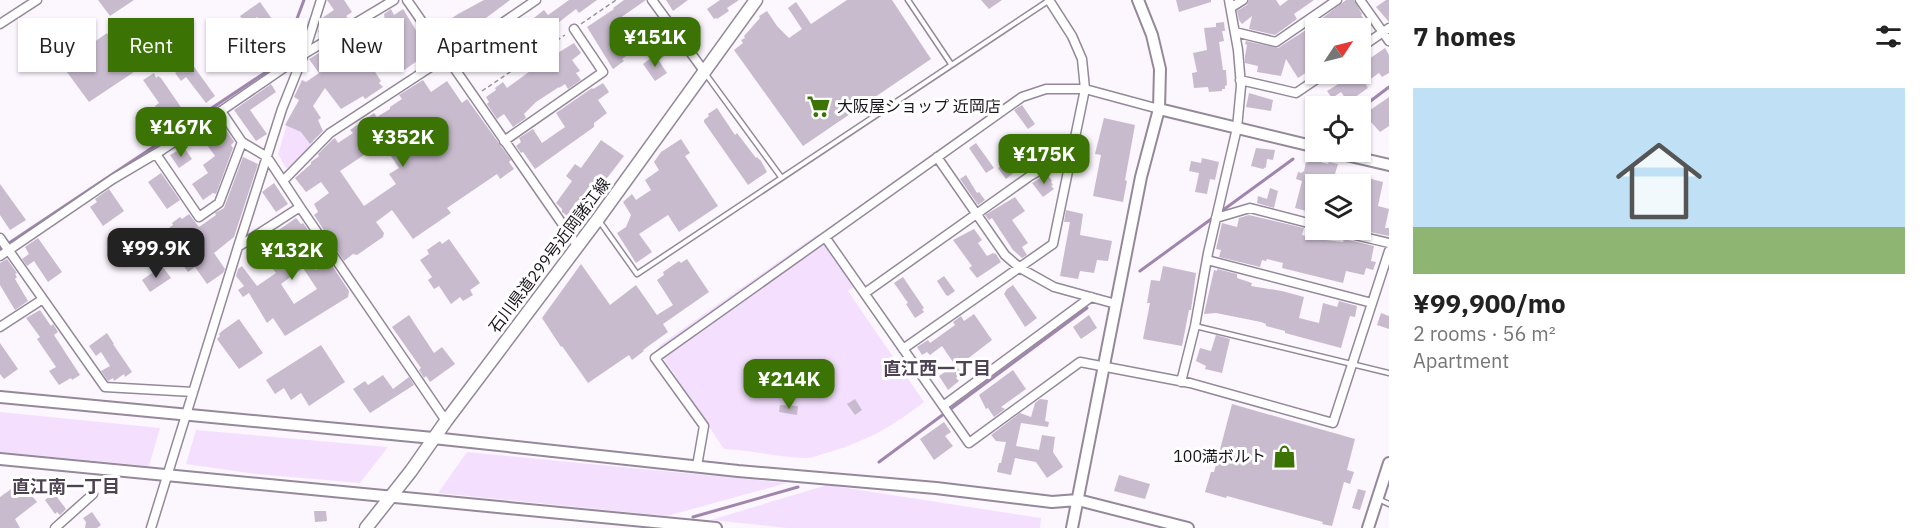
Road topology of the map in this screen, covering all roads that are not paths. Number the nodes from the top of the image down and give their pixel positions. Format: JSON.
{"nodes":[{"id":1,"x":37,"y":0,"type":"edge"},
{"id":2,"x":321,"y":0,"type":"edge"},
{"id":3,"x":394,"y":0,"type":"edge"},
{"id":4,"x":407,"y":0,"type":"edge"},
{"id":5,"x":536,"y":0,"type":"edge"},
{"id":6,"x":652,"y":0,"type":"edge"},
{"id":7,"x":756,"y":0,"type":"edge"},
{"id":8,"x":909,"y":0,"type":"edge"},
{"id":9,"x":1049,"y":0,"type":"edge"},
{"id":10,"x":1138,"y":0,"type":"edge"},
{"id":11,"x":1243,"y":0,"type":"edge"},
{"id":12,"x":1337,"y":0,"type":"edge"},
{"id":13,"x":1360,"y":0,"type":"edge"},
{"id":14,"x":1231,"y":4,"type":"edge"},
{"id":15,"x":419,"y":18,"type":"edge"},
{"id":16,"x":508,"y":18,"type":"edge"},
{"id":17,"x":0,"y":24,"type":"edge"},
{"id":18,"x":574,"y":29,"type":"road end"},
{"id":19,"x":1386,"y":30,"type":"edge"},
{"id":20,"x":1235,"y":32,"type":"junction"},
{"id":21,"x":1371,"y":40,"type":"edge"},
{"id":22,"x":1389,"y":41,"type":"edge"},
{"id":23,"x":307,"y":44,"type":"edge"},
{"id":24,"x":307,"y":52,"type":"edge"},
{"id":25,"x":951,"y":64,"type":"junction"},
{"id":26,"x":704,"y":71,"type":"junction"},
{"id":27,"x":278,"y":72,"type":"edge"},
{"id":28,"x":297,"y":72,"type":"edge"},
{"id":29,"x":425,"y":72,"type":"edge"},
{"id":30,"x":457,"y":72,"type":"edge"},
{"id":31,"x":1240,"y":80,"type":"junction"},
{"id":32,"x":1309,"y":84,"type":"edge"},
{"id":33,"x":1085,"y":89,"type":"junction"},
{"id":34,"x":1159,"y":109,"type":"junction"},
{"id":35,"x":221,"y":111,"type":"junction"},
{"id":36,"x":1237,"y":128,"type":"junction"},
{"id":37,"x":504,"y":141,"type":"junction"},
{"id":38,"x":242,"y":142,"type":"junction"},
{"id":39,"x":1305,"y":144,"type":"edge"},
{"id":40,"x":156,"y":154,"type":"junction"},
{"id":41,"x":267,"y":157,"type":"junction"},
{"id":42,"x":937,"y":157,"type":"junction"},
{"id":43,"x":1371,"y":161,"type":"edge"},
{"id":44,"x":1070,"y":164,"type":"junction"},
{"id":45,"x":1389,"y":165,"type":"edge"},
{"id":46,"x":781,"y":177,"type":"junction"},
{"id":47,"x":283,"y":181,"type":"junction"},
{"id":48,"x":300,"y":207,"type":"junction"},
{"id":49,"x":976,"y":215,"type":"junction"},
{"id":50,"x":598,"y":219,"type":"junction"},
{"id":51,"x":1216,"y":220,"type":"junction"},
{"id":52,"x":1305,"y":222,"type":"edge"},
{"id":53,"x":825,"y":237,"type":"junction"},
{"id":54,"x":1371,"y":239,"type":"edge"},
{"id":55,"x":2,"y":240,"type":"edge"},
{"id":56,"x":1389,"y":243,"type":"edge"},
{"id":57,"x":577,"y":245,"type":"junction"},
{"id":58,"x":238,"y":247,"type":"junction"},
{"id":59,"x":9,"y":250,"type":"junction"},
{"id":60,"x":1389,"y":251,"type":"edge"},
{"id":61,"x":0,"y":256,"type":"edge"},
{"id":62,"x":1207,"y":260,"type":"junction"},
{"id":63,"x":1018,"y":267,"type":"junction"},
{"id":64,"x":864,"y":293,"type":"junction"},
{"id":65,"x":1091,"y":297,"type":"junction"},
{"id":66,"x":43,"y":299,"type":"junction"},
{"id":67,"x":1372,"y":303,"type":"junction"},
{"id":68,"x":1116,"y":304,"type":"junction"},
{"id":69,"x":1195,"y":326,"type":"junction"},
{"id":70,"x":0,"y":327,"type":"edge"},
{"id":71,"x":903,"y":349,"type":"junction"},
{"id":72,"x":1351,"y":364,"type":"junction"},
{"id":73,"x":1104,"y":368,"type":"junction"},
{"id":74,"x":1389,"y":374,"type":"edge"},
{"id":75,"x":1181,"y":382,"type":"junction"},
{"id":76,"x":193,"y":392,"type":"junction"},
{"id":77,"x":0,"y":397,"type":"edge"},
{"id":78,"x":943,"y":406,"type":"junction"},
{"id":79,"x":186,"y":414,"type":"junction"},
{"id":80,"x":446,"y":421,"type":"junction"},
{"id":81,"x":433,"y":438,"type":"junction"},
{"id":82,"x":0,"y":459,"type":"edge"},
{"id":83,"x":1389,"y":464,"type":"edge"},
{"id":84,"x":697,"y":466,"type":"junction"},
{"id":85,"x":167,"y":474,"type":"junction"},
{"id":86,"x":93,"y":494,"type":"dead end"},
{"id":87,"x":389,"y":497,"type":"junction"},
{"id":88,"x":1378,"y":499,"type":"junction"},
{"id":89,"x":1078,"y":500,"type":"junction"},
{"id":90,"x":1389,"y":504,"type":"edge"},
{"id":91,"x":55,"y":528,"type":"edge"},
{"id":92,"x":151,"y":528,"type":"edge"},
{"id":93,"x":366,"y":528,"type":"edge"},
{"id":94,"x":716,"y":528,"type":"edge"},
{"id":95,"x":1072,"y":528,"type":"edge"},
{"id":96,"x":1188,"y":528,"type":"edge"},
{"id":97,"x":1368,"y":528,"type":"edge"}],
"edges":[{"from":1,"to":17,"type":"street"},
{"from":2,"to":23,"type":"street"},
{"from":3,"to":24,"type":"street"},
{"from":4,"to":15,"type":"street"},
{"from":5,"to":16,"type":"street"},
{"from":6,"to":26,"type":"street"},
{"from":7,"to":26,"type":"main road","name":"石川県道299号近岡諸江線"},
{"from":8,"to":25,"type":"lane"},
{"from":9,"to":25,"type":"lane"},
{"from":9,"to":33,"type":"street"},
{"from":10,"to":34,"type":"street"},
{"from":11,"to":14,"type":"street"},
{"from":12,"to":20,"type":"street"},
{"from":13,"to":19,"type":"street"},
{"from":14,"to":20,"type":"street"},
{"from":18,"to":37,"type":"street"},
{"from":19,"to":21,"type":"street"},
{"from":19,"to":22,"type":"street"},
{"from":20,"to":31,"type":"street"},
{"from":25,"to":46,"type":"lane"},
{"from":26,"to":46,"type":"lane"},
{"from":26,"to":50,"type":"main road","name":"石川県道299号近岡諸江線"},
{"from":27,"to":35,"type":"street"},
{"from":28,"to":41,"type":"street"},
{"from":29,"to":47,"type":"street"},
{"from":30,"to":37,"type":"street"},
{"from":31,"to":32,"type":"street"},
{"from":31,"to":36,"type":"street"},
{"from":33,"to":34,"type":"street"},
{"from":33,"to":42,"type":"street"},
{"from":33,"to":44,"type":"street"},
{"from":34,"to":36,"type":"street"},
{"from":34,"to":68,"type":"street"},
{"from":35,"to":38,"type":"street"},
{"from":35,"to":40,"type":"street"},
{"from":36,"to":39,"type":"street"},
{"from":36,"to":51,"type":"street"},
{"from":37,"to":57,"type":"street"},
{"from":38,"to":40,"type":"street"},
{"from":38,"to":41,"type":"street"},
{"from":40,"to":59,"type":"street"},
{"from":41,"to":47,"type":"street"},
{"from":41,"to":58,"type":"street"},
{"from":42,"to":49,"type":"street"},
{"from":42,"to":53,"type":"street"},
{"from":43,"to":45,"type":"street"},
{"from":44,"to":49,"type":"street"},
{"from":44,"to":63,"type":"street"},
{"from":46,"to":50,"type":"lane"},
{"from":47,"to":48,"type":"street"},
{"from":48,"to":58,"type":"street"},
{"from":48,"to":80,"type":"street"},
{"from":49,"to":63,"type":"street"},
{"from":49,"to":64,"type":"street"},
{"from":50,"to":57,"type":"main road","name":"石川県道299号近岡諸江線"},
{"from":51,"to":52,"type":"street"},
{"from":51,"to":62,"type":"street"},
{"from":53,"to":64,"type":"street"},
{"from":53,"to":84,"type":"street"},
{"from":54,"to":56,"type":"street"},
{"from":55,"to":59,"type":"street"},
{"from":57,"to":80,"type":"main road","name":"石川県道299号近岡諸江線"},
{"from":58,"to":76,"type":"street"},
{"from":59,"to":61,"type":"street"},
{"from":59,"to":66,"type":"street"},
{"from":60,"to":67,"type":"street"},
{"from":62,"to":67,"type":"street"},
{"from":62,"to":69,"type":"street"},
{"from":63,"to":65,"type":"street"},
{"from":63,"to":71,"type":"street"},
{"from":64,"to":71,"type":"street"},
{"from":65,"to":68,"type":"street"},
{"from":65,"to":78,"type":"street"},
{"from":66,"to":70,"type":"street"},
{"from":66,"to":76,"type":"street"},
{"from":67,"to":72,"type":"street"},
{"from":68,"to":73,"type":"street"},
{"from":69,"to":72,"type":"lane"},
{"from":69,"to":75,"type":"street"},
{"from":71,"to":78,"type":"street"},
{"from":72,"to":74,"type":"lane"},
{"from":72,"to":75,"type":"street"},
{"from":73,"to":75,"type":"street"},
{"from":73,"to":78,"type":"street"},
{"from":73,"to":89,"type":"street"},
{"from":76,"to":79,"type":"street"},
{"from":77,"to":79,"type":"street"},
{"from":79,"to":81,"type":"street"},
{"from":79,"to":85,"type":"street"},
{"from":80,"to":81,"type":"main road","name":"石川県道299号近岡諸江線"},
{"from":81,"to":84,"type":"street"},
{"from":81,"to":87,"type":"main road","name":"石川県道299号近岡諸江線"},
{"from":82,"to":85,"type":"street"},
{"from":83,"to":88,"type":"street"},
{"from":84,"to":89,"type":"street"},
{"from":85,"to":87,"type":"street"},
{"from":85,"to":92,"type":"street"},
{"from":86,"to":91,"type":"street"},
{"from":87,"to":93,"type":"main road","name":"石川県道299号近岡諸江線"},
{"from":87,"to":94,"type":"street"},
{"from":88,"to":90,"type":"lane"},
{"from":88,"to":97,"type":"street"},
{"from":89,"to":95,"type":"street"},
{"from":89,"to":96,"type":"street"}]}
